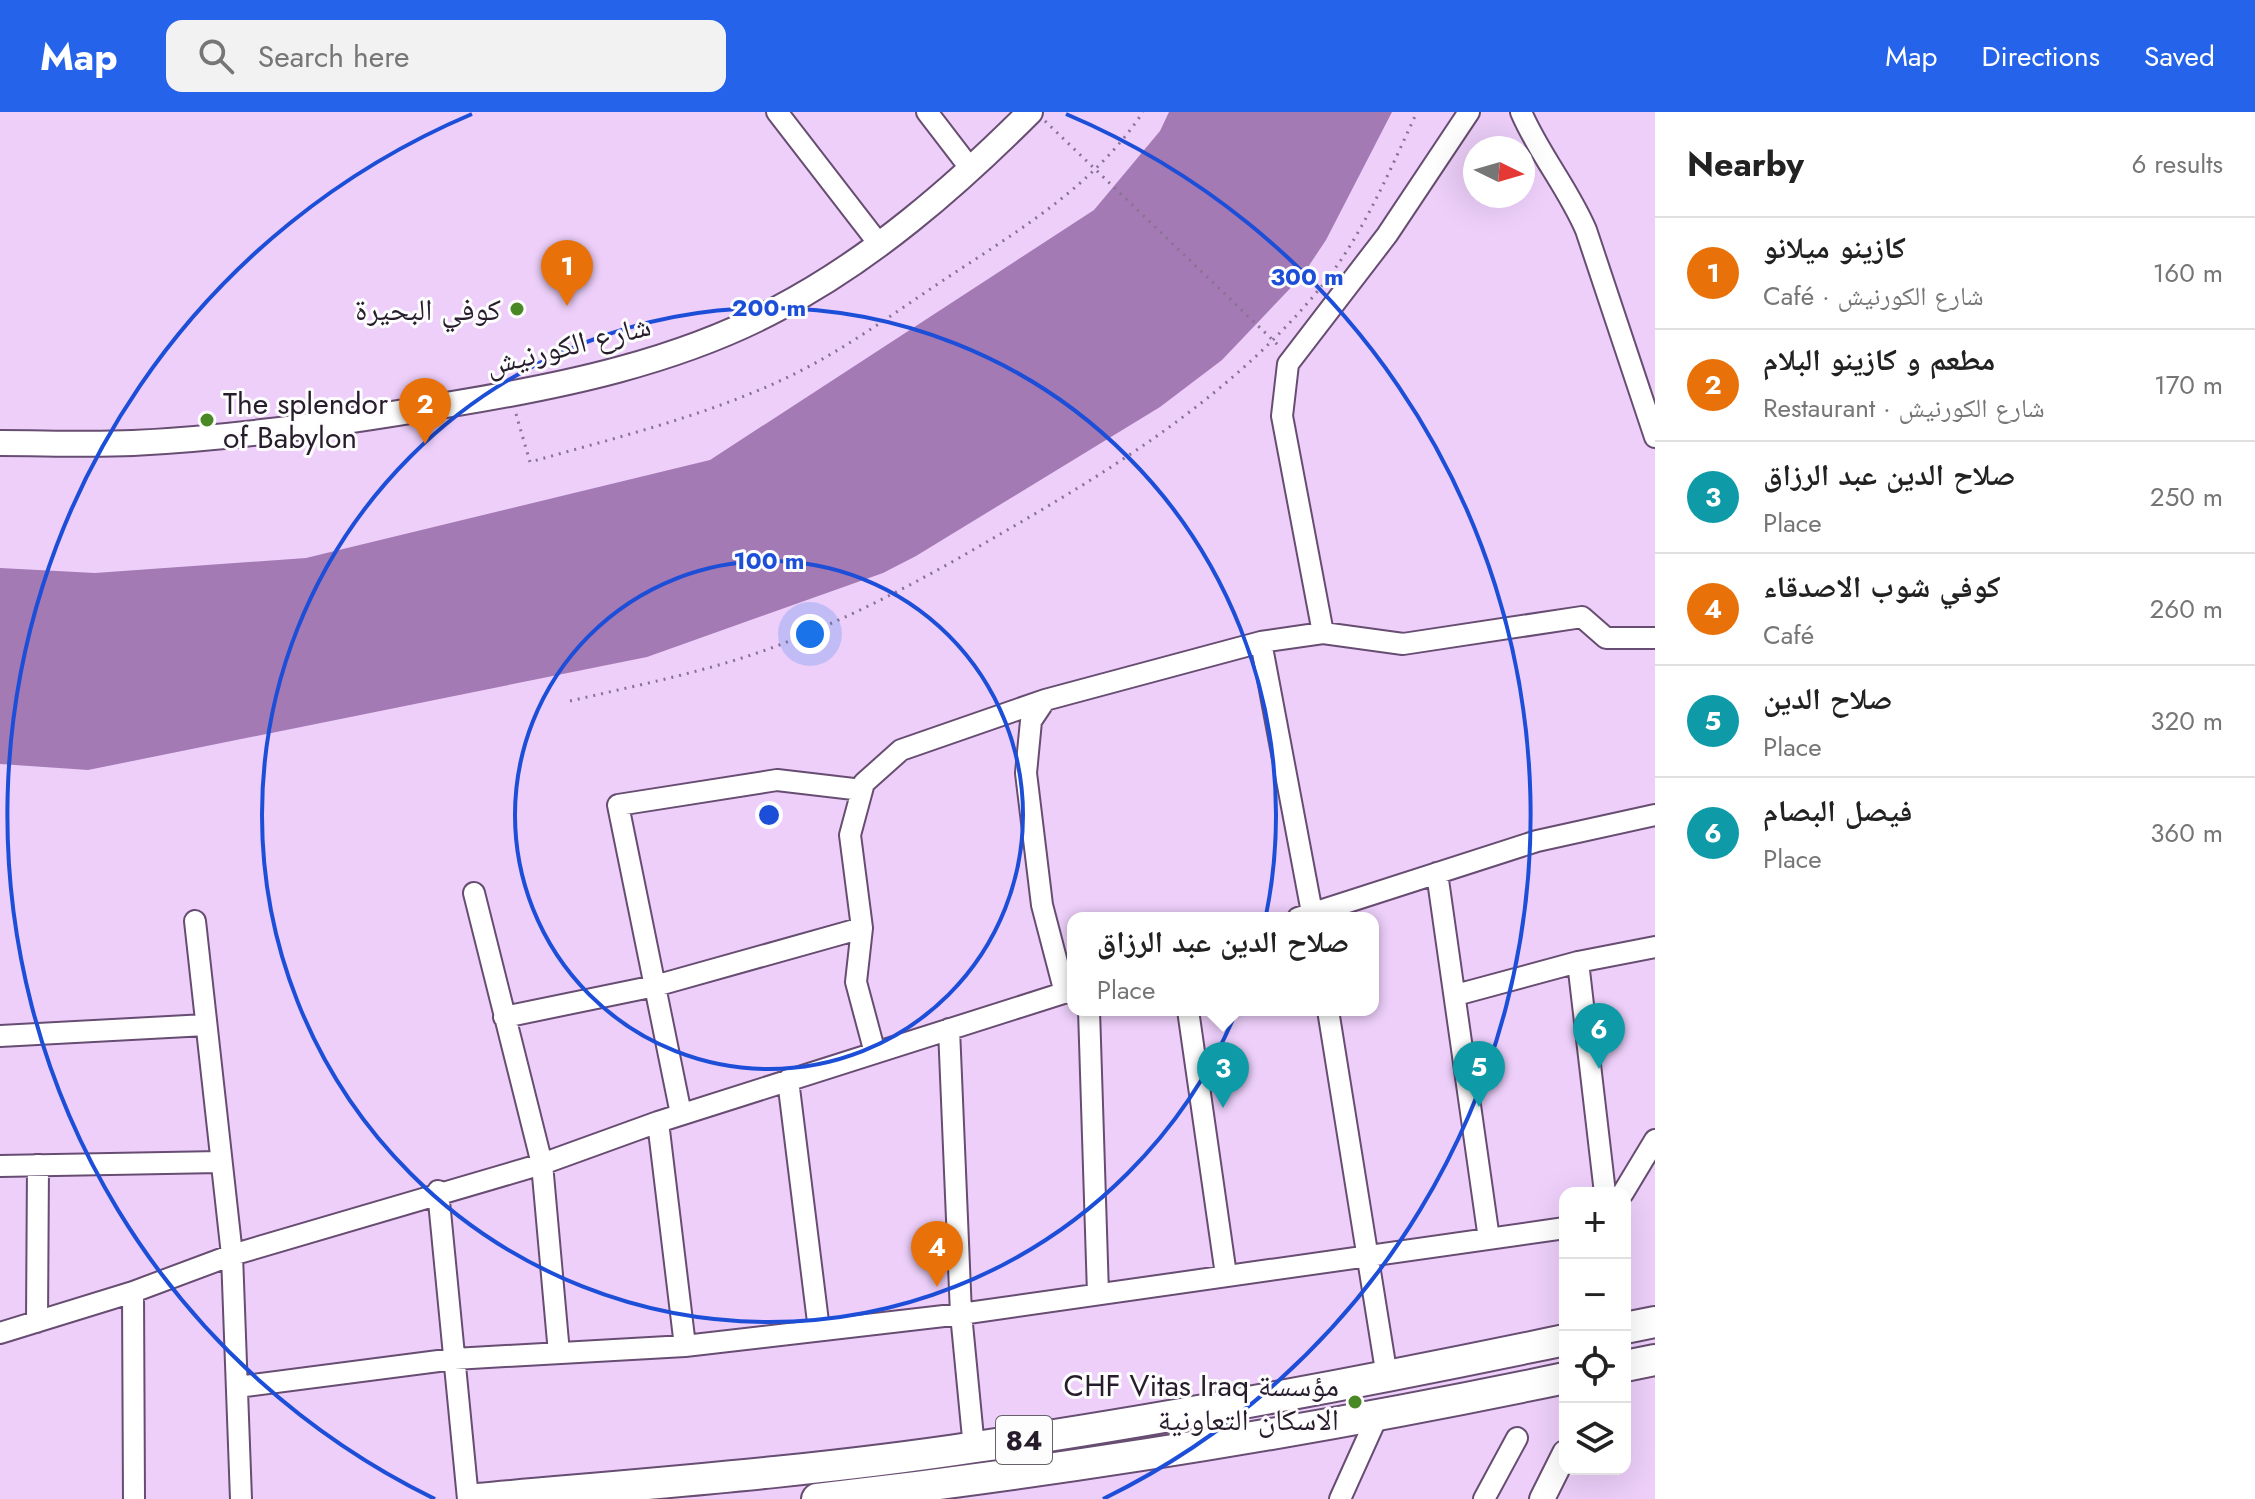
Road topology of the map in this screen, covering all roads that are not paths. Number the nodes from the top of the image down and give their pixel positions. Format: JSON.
{"nodes":[{"id":1,"x":777,"y":112,"type":"edge"},
{"id":2,"x":927,"y":112,"type":"edge"},
{"id":3,"x":1030,"y":112,"type":"edge"},
{"id":4,"x":1469,"y":112,"type":"edge"},
{"id":5,"x":1521,"y":112,"type":"edge"},
{"id":6,"x":970,"y":168,"type":"junction"},
{"id":7,"x":879,"y":244,"type":"junction"},
{"id":8,"x":1655,"y":437,"type":"edge"},
{"id":9,"x":0,"y":443,"type":"edge"},
{"id":10,"x":1323,"y":633,"type":"junction"},
{"id":11,"x":1655,"y":638,"type":"edge"},
{"id":12,"x":1261,"y":642,"type":"junction"},
{"id":13,"x":1045,"y":700,"type":"junction"},
{"id":14,"x":862,"y":790,"type":"junction"},
{"id":15,"x":1655,"y":815,"type":"edge"},
{"id":16,"x":1437,"y":873,"type":"junction"},
{"id":17,"x":474,"y":893,"type":"dead end"},
{"id":18,"x":1307,"y":912,"type":"edge"},
{"id":19,"x":1320,"y":912,"type":"edge"},
{"id":20,"x":195,"y":921,"type":"dead end"},
{"id":21,"x":862,"y":928,"type":"junction"},
{"id":22,"x":1655,"y":947,"type":"edge"},
{"id":23,"x":1578,"y":962,"type":"junction"},
{"id":24,"x":655,"y":986,"type":"junction"},
{"id":25,"x":1067,"y":986,"type":"edge"},
{"id":26,"x":1067,"y":993,"type":"edge"},
{"id":27,"x":1456,"y":995,"type":"junction"},
{"id":28,"x":1089,"y":1016,"type":"edge"},
{"id":29,"x":1189,"y":1016,"type":"edge"},
{"id":30,"x":1329,"y":1016,"type":"edge"},
{"id":31,"x":504,"y":1017,"type":"junction"},
{"id":32,"x":206,"y":1025,"type":"junction"},
{"id":33,"x":949,"y":1029,"type":"junction"},
{"id":34,"x":0,"y":1036,"type":"edge"},
{"id":35,"x":875,"y":1053,"type":"junction"},
{"id":36,"x":788,"y":1080,"type":"junction"},
{"id":37,"x":681,"y":1114,"type":"junction"},
{"id":38,"x":658,"y":1122,"type":"junction"},
{"id":39,"x":1655,"y":1140,"type":"edge"},
{"id":40,"x":220,"y":1162,"type":"junction"},
{"id":41,"x":542,"y":1164,"type":"junction"},
{"id":42,"x":38,"y":1165,"type":"junction"},
{"id":43,"x":0,"y":1166,"type":"edge"},
{"id":44,"x":1604,"y":1187,"type":"edge"},
{"id":45,"x":1627,"y":1187,"type":"edge"},
{"id":46,"x":438,"y":1191,"type":"junction"},
{"id":47,"x":1559,"y":1229,"type":"edge"},
{"id":48,"x":1489,"y":1239,"type":"junction"},
{"id":49,"x":232,"y":1255,"type":"junction"},
{"id":50,"x":1367,"y":1255,"type":"junction"},
{"id":51,"x":1226,"y":1275,"type":"junction"},
{"id":52,"x":133,"y":1292,"type":"junction"},
{"id":53,"x":1098,"y":1294,"type":"junction"},
{"id":54,"x":961,"y":1314,"type":"junction"},
{"id":55,"x":37,"y":1322,"type":"junction"},
{"id":56,"x":1655,"y":1322,"type":"edge"},
{"id":57,"x":1631,"y":1327,"type":"edge"},
{"id":58,"x":819,"y":1330,"type":"junction"},
{"id":59,"x":0,"y":1333,"type":"edge"},
{"id":60,"x":1559,"y":1337,"type":"edge"},
{"id":61,"x":685,"y":1346,"type":"junction"},
{"id":62,"x":559,"y":1353,"type":"junction"},
{"id":63,"x":454,"y":1359,"type":"junction"},
{"id":64,"x":1655,"y":1360,"type":"edge"},
{"id":65,"x":1631,"y":1365,"type":"edge"},
{"id":66,"x":1387,"y":1377,"type":"junction"},
{"id":67,"x":1559,"y":1379,"type":"edge"},
{"id":68,"x":237,"y":1387,"type":"junction"},
{"id":69,"x":1377,"y":1417,"type":"junction"},
{"id":70,"x":1517,"y":1438,"type":"dead end"},
{"id":71,"x":974,"y":1448,"type":"junction"},
{"id":72,"x":1559,"y":1465,"type":"edge"},
{"id":73,"x":987,"y":1489,"type":"edge"},
{"id":74,"x":611,"y":1493,"type":"edge"},
{"id":75,"x":134,"y":1499,"type":"edge"},
{"id":76,"x":241,"y":1499,"type":"edge"},
{"id":77,"x":468,"y":1499,"type":"edge"},
{"id":78,"x":477,"y":1499,"type":"edge"},
{"id":79,"x":817,"y":1499,"type":"edge"},
{"id":80,"x":1340,"y":1499,"type":"edge"},
{"id":81,"x":1484,"y":1499,"type":"edge"},
{"id":82,"x":1542,"y":1499,"type":"edge"}],
"edges":[{"from":1,"to":7,"type":"street"},
{"from":2,"to":6,"type":"street"},
{"from":3,"to":6,"type":"street","name":"شارع الكورنيش"},
{"from":4,"to":10,"type":"street"},
{"from":5,"to":8,"type":"street"},
{"from":6,"to":7,"type":"street","name":"شارع الكورنيش"},
{"from":7,"to":9,"type":"street","name":"شارع الكورنيش"},
{"from":10,"to":11,"type":"street"},
{"from":10,"to":12,"type":"street"},
{"from":12,"to":13,"type":"street"},
{"from":12,"to":18,"type":"street"},
{"from":13,"to":14,"type":"street"},
{"from":13,"to":25,"type":"street"},
{"from":14,"to":21,"type":"street"},
{"from":14,"to":24,"type":"street"},
{"from":15,"to":16,"type":"street"},
{"from":16,"to":19,"type":"street"},
{"from":16,"to":27,"type":"street"},
{"from":17,"to":31,"type":"street"},
{"from":20,"to":32,"type":"street"},
{"from":21,"to":24,"type":"street"},
{"from":21,"to":35,"type":"street"},
{"from":22,"to":23,"type":"street"},
{"from":23,"to":27,"type":"street"},
{"from":23,"to":44,"type":"street"},
{"from":24,"to":31,"type":"street"},
{"from":24,"to":37,"type":"street"},
{"from":26,"to":33,"type":"street"},
{"from":27,"to":48,"type":"street"},
{"from":28,"to":53,"type":"street"},
{"from":29,"to":51,"type":"street"},
{"from":30,"to":50,"type":"street"},
{"from":31,"to":41,"type":"street"},
{"from":32,"to":34,"type":"street"},
{"from":32,"to":40,"type":"street"},
{"from":33,"to":35,"type":"street"},
{"from":33,"to":54,"type":"street"},
{"from":35,"to":36,"type":"street"},
{"from":36,"to":37,"type":"street"},
{"from":36,"to":58,"type":"street"},
{"from":37,"to":38,"type":"street"},
{"from":38,"to":41,"type":"street"},
{"from":38,"to":61,"type":"street"},
{"from":39,"to":45,"type":"street"},
{"from":40,"to":42,"type":"street"},
{"from":40,"to":49,"type":"street"},
{"from":41,"to":46,"type":"street"},
{"from":41,"to":62,"type":"street"},
{"from":42,"to":43,"type":"street"},
{"from":42,"to":55,"type":"street"},
{"from":46,"to":49,"type":"street"},
{"from":46,"to":63,"type":"street"},
{"from":47,"to":48,"type":"street"},
{"from":48,"to":50,"type":"street"},
{"from":49,"to":52,"type":"street"},
{"from":49,"to":68,"type":"street"},
{"from":50,"to":51,"type":"street"},
{"from":50,"to":66,"type":"street"},
{"from":51,"to":53,"type":"street"},
{"from":52,"to":55,"type":"street"},
{"from":52,"to":75,"type":"street"},
{"from":53,"to":54,"type":"street"},
{"from":54,"to":58,"type":"street"},
{"from":54,"to":71,"type":"street"},
{"from":55,"to":59,"type":"street"},
{"from":56,"to":57,"type":"main road"},
{"from":58,"to":61,"type":"street"},
{"from":60,"to":66,"type":"main road","number":"84"},
{"from":61,"to":62,"type":"street"},
{"from":62,"to":63,"type":"street"},
{"from":63,"to":68,"type":"street"},
{"from":63,"to":77,"type":"street"},
{"from":64,"to":65,"type":"main road"},
{"from":66,"to":71,"type":"main road","number":"84"},
{"from":67,"to":69,"type":"main road","number":"84"},
{"from":68,"to":76,"type":"street"},
{"from":69,"to":73,"type":"main road","number":"84"},
{"from":69,"to":80,"type":"street"},
{"from":70,"to":81,"type":"street"},
{"from":71,"to":74,"type":"main road","number":"84"},
{"from":72,"to":82,"type":"street"},
{"from":73,"to":79,"type":"main road","number":"84"},
{"from":74,"to":78,"type":"main road","number":"84"}]}
